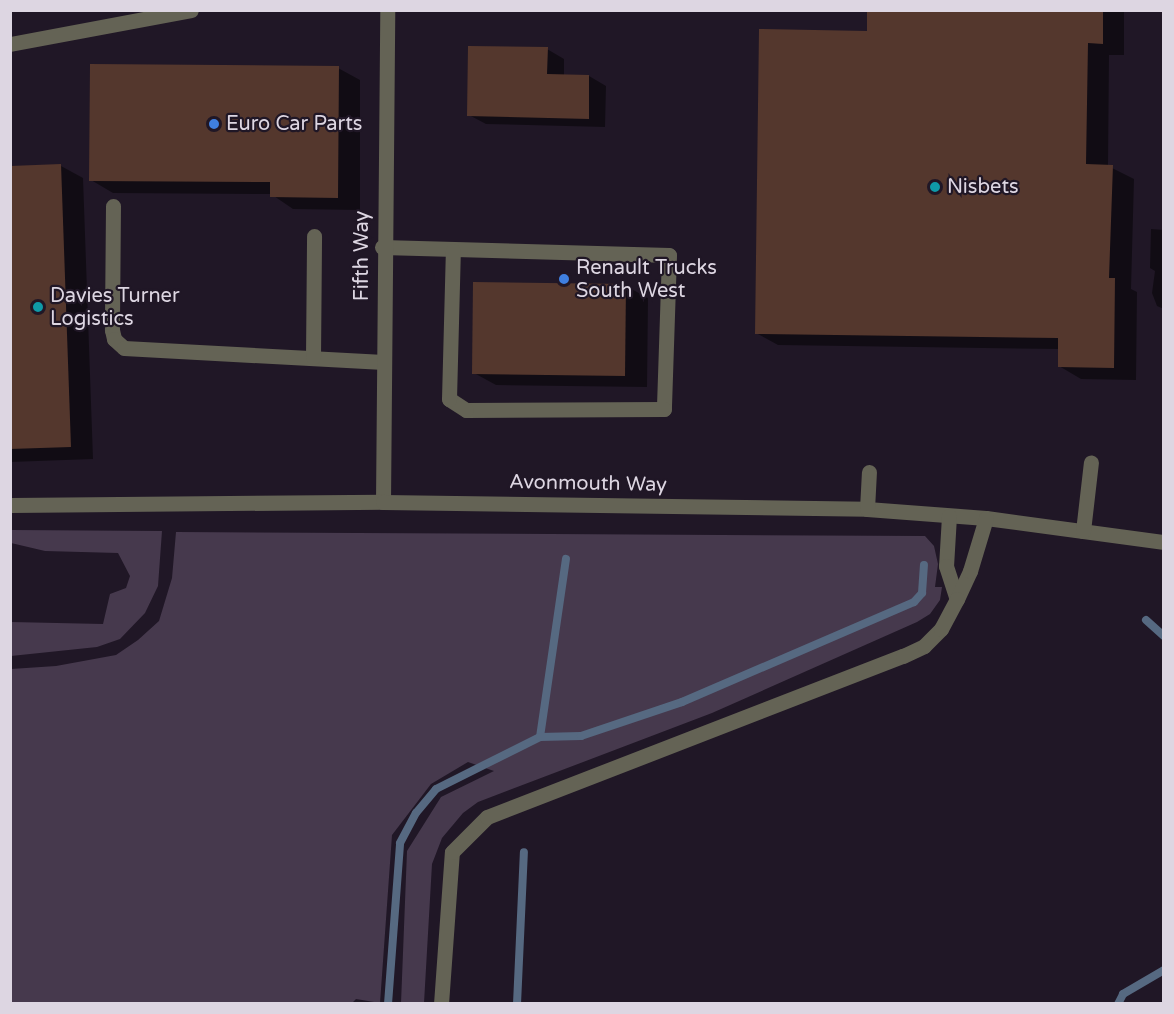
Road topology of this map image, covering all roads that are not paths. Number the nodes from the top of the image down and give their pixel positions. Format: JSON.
{"nodes":[{"id":1,"x":191,"y":10,"type":"edge"},
{"id":2,"x":387,"y":10,"type":"edge"},
{"id":3,"x":137,"y":15,"type":"edge"},
{"id":4,"x":10,"y":44,"type":"edge"},
{"id":5,"x":113,"y":206,"type":"dead end"},
{"id":6,"x":314,"y":236,"type":"dead end"},
{"id":7,"x":382,"y":247,"type":"junction"},
{"id":8,"x":453,"y":251,"type":"junction"},
{"id":9,"x":313,"y":357,"type":"junction"},
{"id":10,"x":384,"y":362,"type":"junction"},
{"id":11,"x":1090,"y":462,"type":"dead end"},
{"id":12,"x":869,"y":472,"type":"dead end"},
{"id":13,"x":383,"y":502,"type":"junction"},
{"id":14,"x":10,"y":505,"type":"edge"},
{"id":15,"x":867,"y":509,"type":"junction"},
{"id":16,"x":949,"y":516,"type":"junction"},
{"id":17,"x":986,"y":518,"type":"junction"},
{"id":18,"x":1083,"y":531,"type":"junction"},
{"id":19,"x":1164,"y":542,"type":"edge"},
{"id":20,"x":957,"y":599,"type":"junction"},
{"id":21,"x":441,"y":1004,"type":"edge"}],
"edges":[{"from":1,"to":3,"type":"street"},
{"from":2,"to":7,"type":"street","name":"Fifth Way"},
{"from":3,"to":4,"type":"street"},
{"from":5,"to":9,"type":"street"},
{"from":6,"to":9,"type":"street"},
{"from":7,"to":8,"type":"street"},
{"from":7,"to":10,"type":"street","name":"Fifth Way"},
{"from":8,"to":8,"type":"street"},
{"from":9,"to":10,"type":"street"},
{"from":10,"to":13,"type":"street","name":"Fifth Way"},
{"from":11,"to":18,"type":"street"},
{"from":12,"to":15,"type":"street"},
{"from":13,"to":14,"type":"street","name":"Avonmouth Way"},
{"from":13,"to":15,"type":"street","name":"Avonmouth Way"},
{"from":15,"to":16,"type":"street","name":"Avonmouth Way"},
{"from":16,"to":17,"type":"street","name":"Avonmouth Way"},
{"from":16,"to":20,"type":"street"},
{"from":17,"to":18,"type":"street","name":"Avonmouth Way"},
{"from":17,"to":20,"type":"street"},
{"from":18,"to":19,"type":"street","name":"Avonmouth Way"},
{"from":20,"to":21,"type":"street"}]}
